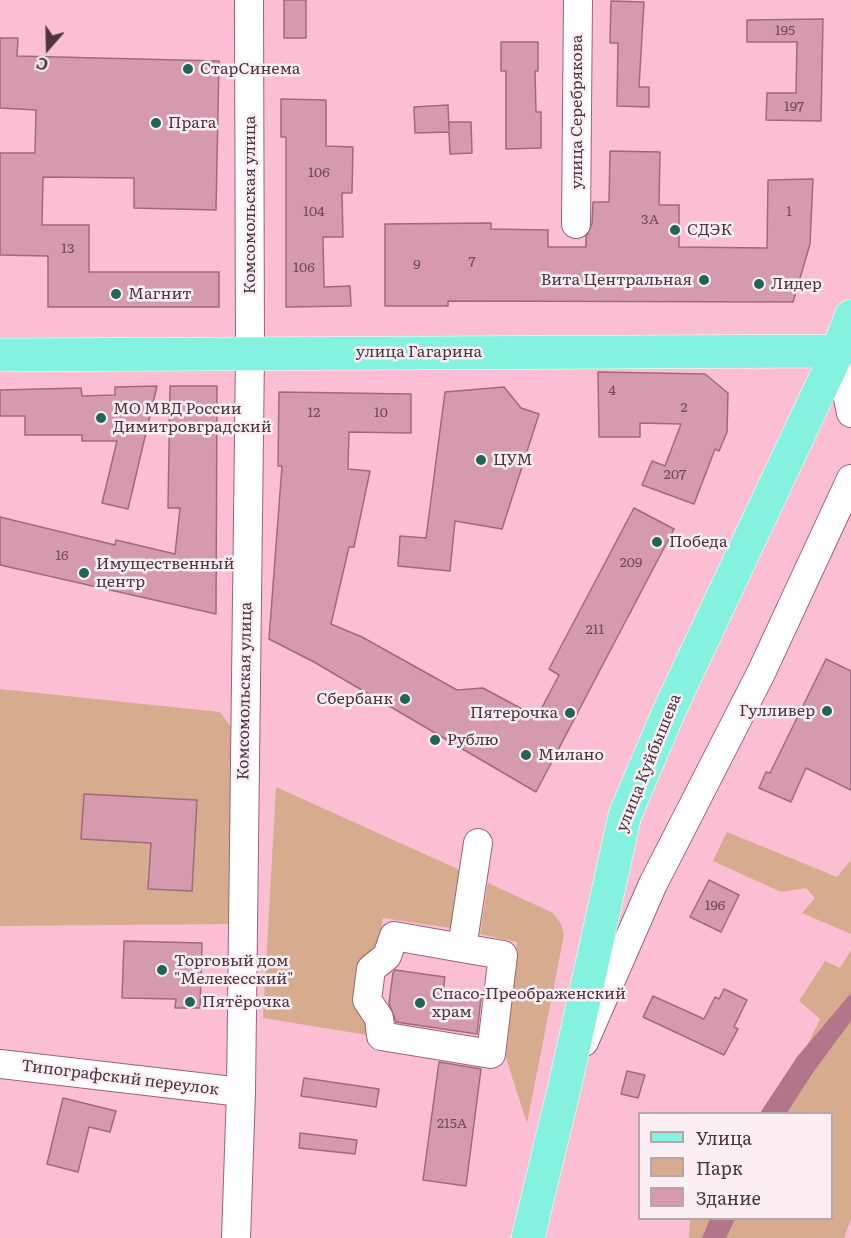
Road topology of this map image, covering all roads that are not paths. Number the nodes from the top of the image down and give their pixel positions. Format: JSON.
{"nodes":[{"id":1,"x":249,"y":0,"type":"edge"},
{"id":2,"x":578,"y":0,"type":"edge"},
{"id":3,"x":576,"y":224,"type":"dead end"},
{"id":4,"x":851,"y":316,"type":"edge"},
{"id":5,"x":838,"y":351,"type":"junction"},
{"id":6,"x":250,"y":353,"type":"junction"},
{"id":7,"x":0,"y":355,"type":"edge"},
{"id":8,"x":851,"y":413,"type":"edge"},
{"id":9,"x":851,"y":479,"type":"edge"},
{"id":10,"x":478,"y":843,"type":"dead end"},
{"id":11,"x":462,"y":948,"type":"junction"},
{"id":12,"x":0,"y":1064,"type":"edge"},
{"id":13,"x":566,"y":1086,"type":"junction"},
{"id":14,"x":241,"y":1092,"type":"junction"},
{"id":15,"x":236,"y":1238,"type":"edge"},
{"id":16,"x":528,"y":1238,"type":"edge"}],
"edges":[{"from":1,"to":6,"type":"street","name":"Комсомольская улица"},
{"from":2,"to":3,"type":"street","name":"улица Серебрякова"},
{"from":4,"to":5,"type":"main road","name":"улица Куйбышева"},
{"from":5,"to":6,"type":"main road","name":"улица Гагарина"},
{"from":5,"to":8,"type":"street"},
{"from":5,"to":13,"type":"main road","name":"улица Куйбышева"},
{"from":6,"to":7,"type":"main road","name":"улица Гагарина"},
{"from":6,"to":14,"type":"street","name":"Комсомольская улица"},
{"from":9,"to":13,"type":"street"},
{"from":10,"to":11,"type":"street"},
{"from":11,"to":11,"type":"street"},
{"from":12,"to":14,"type":"street","name":"Типографский переулок"},
{"from":13,"to":16,"type":"main road","name":"улица Куйбышева"},
{"from":14,"to":15,"type":"street","name":"Комсомольская улица"}]}
